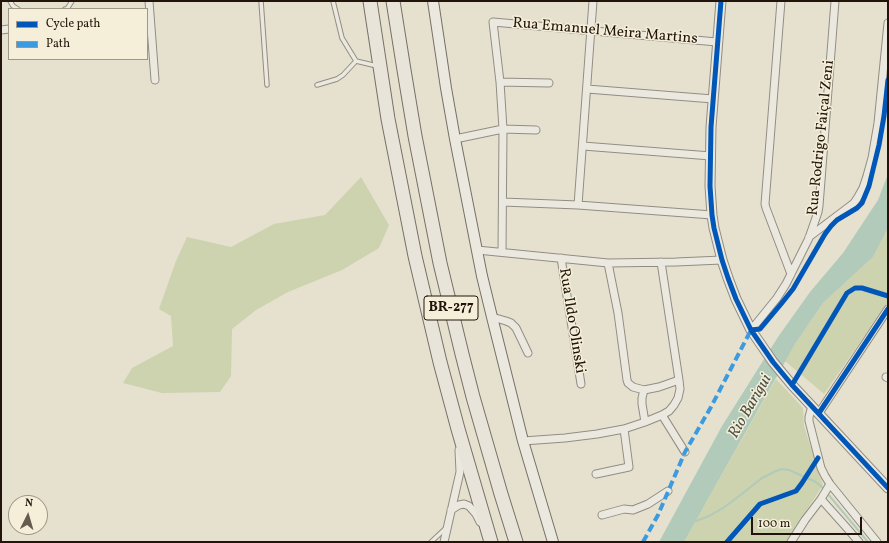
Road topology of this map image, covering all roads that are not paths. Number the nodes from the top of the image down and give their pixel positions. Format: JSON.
{"nodes":[{"id":1,"x":149,"y":1,"type":"edge"},
{"id":2,"x":261,"y":1,"type":"edge"},
{"id":3,"x":333,"y":1,"type":"edge"},
{"id":4,"x":370,"y":1,"type":"edge"},
{"id":5,"x":393,"y":1,"type":"edge"},
{"id":6,"x":434,"y":1,"type":"edge"},
{"id":7,"x":593,"y":1,"type":"edge"},
{"id":8,"x":721,"y":1,"type":"edge"},
{"id":9,"x":781,"y":1,"type":"edge"},
{"id":10,"x":835,"y":1,"type":"edge"},
{"id":11,"x":149,"y":17,"type":"edge"},
{"id":12,"x":888,"y":23,"type":"edge"},
{"id":13,"x":591,"y":31,"type":"junction"},
{"id":14,"x":717,"y":42,"type":"junction"},
{"id":15,"x":356,"y":61,"type":"junction"},
{"id":16,"x":380,"y":67,"type":"junction"},
{"id":17,"x":155,"y":80,"type":"dead end"},
{"id":18,"x":500,"y":82,"type":"junction"},
{"id":19,"x":549,"y":83,"type":"dead end"},
{"id":20,"x":267,"y":85,"type":"dead end"},
{"id":21,"x":317,"y":85,"type":"dead end"},
{"id":22,"x":587,"y":89,"type":"junction"},
{"id":23,"x":713,"y":99,"type":"junction"},
{"id":24,"x":503,"y":129,"type":"junction"},
{"id":25,"x":536,"y":130,"type":"dead end"},
{"id":26,"x":455,"y":139,"type":"junction"},
{"id":27,"x":583,"y":146,"type":"junction"},
{"id":28,"x":710,"y":156,"type":"junction"},
{"id":29,"x":503,"y":202,"type":"junction"},
{"id":30,"x":578,"y":205,"type":"junction"},
{"id":31,"x":712,"y":215,"type":"junction"},
{"id":32,"x":808,"y":238,"type":"junction"},
{"id":33,"x":477,"y":250,"type":"junction"},
{"id":34,"x":502,"y":252,"type":"junction"},
{"id":35,"x":561,"y":258,"type":"junction"},
{"id":36,"x":722,"y":260,"type":"junction"},
{"id":37,"x":661,"y":262,"type":"junction"},
{"id":38,"x":608,"y":263,"type":"junction"},
{"id":39,"x":791,"y":274,"type":"junction"},
{"id":40,"x":888,"y":309,"type":"edge"},
{"id":41,"x":492,"y":317,"type":"junction"},
{"id":42,"x":751,"y":330,"type":"junction"},
{"id":43,"x":528,"y":353,"type":"dead end"},
{"id":44,"x":680,"y":380,"type":"junction"},
{"id":45,"x":581,"y":384,"type":"dead end"},
{"id":46,"x":644,"y":390,"type":"junction"},
{"id":47,"x":812,"y":406,"type":"junction"},
{"id":48,"x":819,"y":413,"type":"junction"},
{"id":49,"x":662,"y":415,"type":"junction"},
{"id":50,"x":645,"y":422,"type":"junction"},
{"id":51,"x":458,"y":429,"type":"junction"},
{"id":52,"x":624,"y":429,"type":"junction"},
{"id":53,"x":524,"y":440,"type":"junction"},
{"id":54,"x":685,"y":452,"type":"dead end"},
{"id":55,"x":596,"y":474,"type":"dead end"},
{"id":56,"x":888,"y":488,"type":"edge"},
{"id":57,"x":668,"y":491,"type":"dead end"},
{"id":58,"x":826,"y":491,"type":"junction"},
{"id":59,"x":451,"y":510,"type":"junction"},
{"id":60,"x":602,"y":515,"type":"dead end"},
{"id":61,"x":448,"y":526,"type":"junction"},
{"id":62,"x":431,"y":542,"type":"edge"},
{"id":63,"x":444,"y":542,"type":"edge"},
{"id":64,"x":490,"y":542,"type":"edge"},
{"id":65,"x":516,"y":542,"type":"edge"},
{"id":66,"x":553,"y":542,"type":"edge"},
{"id":67,"x":791,"y":542,"type":"edge"},
{"id":68,"x":859,"y":542,"type":"edge"},
{"id":69,"x":877,"y":542,"type":"edge"}],
"edges":[{"from":1,"to":11,"type":"street"},
{"from":2,"to":20,"type":"lane"},
{"from":3,"to":15,"type":"lane"},
{"from":4,"to":16,"type":"highway","number":"BR-277"},
{"from":5,"to":65,"type":"highway","number":"BR-277"},
{"from":6,"to":26,"type":"main road"},
{"from":7,"to":13,"type":"street"},
{"from":8,"to":14,"type":"street"},
{"from":9,"to":39,"type":"street"},
{"from":10,"to":32,"type":"street","name":"Rua Rodrigo Faiçal Zeni"},
{"from":11,"to":17,"type":"street"},
{"from":12,"to":32,"type":"street"},
{"from":13,"to":14,"type":"street","name":"Rua Emanuel Meira Martins"},
{"from":13,"to":18,"type":"street","name":"Rua Emanuel Meira Martins"},
{"from":13,"to":22,"type":"street"},
{"from":14,"to":23,"type":"street"},
{"from":15,"to":16,"type":"lane"},
{"from":15,"to":21,"type":"lane"},
{"from":16,"to":51,"type":"highway","number":"BR-277"},
{"from":18,"to":19,"type":"street"},
{"from":18,"to":24,"type":"street"},
{"from":22,"to":23,"type":"street"},
{"from":22,"to":27,"type":"street"},
{"from":23,"to":28,"type":"street"},
{"from":24,"to":25,"type":"street"},
{"from":24,"to":26,"type":"street"},
{"from":24,"to":29,"type":"street"},
{"from":26,"to":33,"type":"main road"},
{"from":27,"to":28,"type":"street"},
{"from":27,"to":30,"type":"street"},
{"from":28,"to":31,"type":"street"},
{"from":29,"to":30,"type":"street"},
{"from":29,"to":34,"type":"street"},
{"from":30,"to":31,"type":"street"},
{"from":31,"to":36,"type":"street"},
{"from":32,"to":39,"type":"street","name":"Rua Rodrigo Faiçal Zeni"},
{"from":33,"to":34,"type":"street"},
{"from":33,"to":41,"type":"main road"},
{"from":34,"to":35,"type":"street"},
{"from":35,"to":38,"type":"street"},
{"from":35,"to":45,"type":"street","name":"Rua Ildo Olinski"},
{"from":36,"to":37,"type":"street"},
{"from":36,"to":42,"type":"street"},
{"from":37,"to":38,"type":"street"},
{"from":37,"to":44,"type":"street"},
{"from":38,"to":46,"type":"street"},
{"from":39,"to":42,"type":"street","name":"Rua Rodrigo Faiçal Zeni"},
{"from":40,"to":48,"type":"street"},
{"from":41,"to":43,"type":"street"},
{"from":41,"to":53,"type":"main road"},
{"from":42,"to":47,"type":"street"},
{"from":44,"to":46,"type":"street"},
{"from":44,"to":49,"type":"street"},
{"from":46,"to":50,"type":"street"},
{"from":47,"to":48,"type":"street"},
{"from":47,"to":58,"type":"street"},
{"from":48,"to":56,"type":"street"},
{"from":49,"to":50,"type":"street"},
{"from":49,"to":54,"type":"street"},
{"from":50,"to":52,"type":"street"},
{"from":51,"to":59,"type":"street"},
{"from":51,"to":64,"type":"highway","number":"BR-277"},
{"from":52,"to":53,"type":"street"},
{"from":52,"to":55,"type":"street"},
{"from":53,"to":66,"type":"main road"},
{"from":57,"to":60,"type":"street"},
{"from":58,"to":67,"type":"street"},
{"from":58,"to":68,"type":"street"},
{"from":58,"to":69,"type":"street"},
{"from":59,"to":61,"type":"street"},
{"from":59,"to":64,"type":"street"},
{"from":61,"to":62,"type":"lane"},
{"from":61,"to":63,"type":"street"}]}
